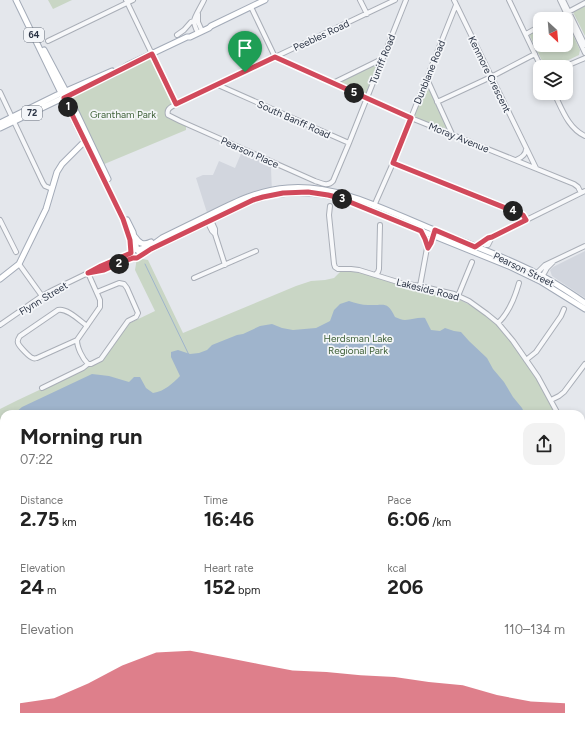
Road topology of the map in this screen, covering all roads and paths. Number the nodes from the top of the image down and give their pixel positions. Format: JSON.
{"nodes":[{"id":1,"x":16,"y":0,"type":"edge"},
{"id":2,"x":20,"y":0,"type":"edge"},
{"id":3,"x":133,"y":0,"type":"edge"},
{"id":4,"x":204,"y":0,"type":"edge"},
{"id":5,"x":265,"y":0,"type":"edge"},
{"id":6,"x":360,"y":0,"type":"edge"},
{"id":7,"x":395,"y":0,"type":"edge"},
{"id":8,"x":406,"y":0,"type":"edge"},
{"id":9,"x":509,"y":0,"type":"edge"},
{"id":10,"x":560,"y":0,"type":"edge"},
{"id":11,"x":564,"y":0,"type":"edge"},
{"id":12,"x":127,"y":1,"type":"edge"},
{"id":13,"x":455,"y":2,"type":"edge"},
{"id":14,"x":585,"y":3,"type":"edge"},
{"id":15,"x":251,"y":7,"type":"junction"},
{"id":16,"x":568,"y":12,"type":"junction"},
{"id":17,"x":198,"y":13,"type":"junction"},
{"id":18,"x":367,"y":14,"type":"junction"},
{"id":19,"x":194,"y":21,"type":"junction"},
{"id":20,"x":573,"y":22,"type":"edge"},
{"id":21,"x":573,"y":25,"type":"edge"},
{"id":22,"x":533,"y":30,"type":"edge"},
{"id":23,"x":200,"y":31,"type":"junction"},
{"id":24,"x":526,"y":34,"type":"junction"},
{"id":25,"x":177,"y":35,"type":"dead end"},
{"id":26,"x":48,"y":41,"type":"dead end"},
{"id":27,"x":585,"y":45,"type":"edge"},
{"id":28,"x":152,"y":54,"type":"junction"},
{"id":29,"x":535,"y":54,"type":"junction"},
{"id":30,"x":585,"y":55,"type":"edge"},
{"id":31,"x":275,"y":57,"type":"junction"},
{"id":32,"x":382,"y":59,"type":"junction"},
{"id":33,"x":538,"y":60,"type":"edge"},
{"id":34,"x":573,"y":62,"type":"edge"},
{"id":35,"x":491,"y":77,"type":"junction"},
{"id":36,"x":426,"y":78,"type":"junction"},
{"id":37,"x":333,"y":83,"type":"junction"},
{"id":38,"x":218,"y":85,"type":"junction"},
{"id":39,"x":0,"y":92,"type":"edge"},
{"id":40,"x":65,"y":94,"type":"junction"},
{"id":41,"x":367,"y":98,"type":"junction"},
{"id":42,"x":557,"y":100,"type":"edge"},
{"id":43,"x":437,"y":102,"type":"junction"},
{"id":44,"x":176,"y":104,"type":"junction"},
{"id":45,"x":411,"y":118,"type":"junction"},
{"id":46,"x":13,"y":119,"type":"junction"},
{"id":47,"x":0,"y":123,"type":"edge"},
{"id":48,"x":0,"y":128,"type":"edge"},
{"id":49,"x":452,"y":135,"type":"junction"},
{"id":50,"x":585,"y":136,"type":"edge"},
{"id":51,"x":87,"y":139,"type":"junction"},
{"id":52,"x":349,"y":143,"type":"junction"},
{"id":53,"x":526,"y":148,"type":"junction"},
{"id":54,"x":516,"y":160,"type":"junction"},
{"id":55,"x":393,"y":163,"type":"junction"},
{"id":56,"x":536,"y":169,"type":"junction"},
{"id":57,"x":330,"y":184,"type":"joint"},
{"id":58,"x":52,"y":189,"type":"junction"},
{"id":59,"x":325,"y":190,"type":"joint"},
{"id":60,"x":583,"y":192,"type":"edge"},
{"id":61,"x":328,"y":195,"type":"joint"},
{"id":62,"x":232,"y":204,"type":"junction"},
{"id":63,"x":244,"y":205,"type":"junction"},
{"id":64,"x":330,"y":206,"type":"dead end"},
{"id":65,"x":374,"y":206,"type":"junction"},
{"id":66,"x":208,"y":219,"type":"junction"},
{"id":67,"x":0,"y":220,"type":"edge"},
{"id":68,"x":526,"y":220,"type":"junction"},
{"id":69,"x":380,"y":225,"type":"dead end"},
{"id":70,"x":421,"y":231,"type":"junction"},
{"id":71,"x":132,"y":232,"type":"junction"},
{"id":72,"x":434,"y":233,"type":"junction"},
{"id":73,"x":162,"y":238,"type":"junction"},
{"id":74,"x":585,"y":246,"type":"edge"},
{"id":75,"x":475,"y":247,"type":"junction"},
{"id":76,"x":428,"y":248,"type":"junction"},
{"id":77,"x":256,"y":251,"type":"dead end"},
{"id":78,"x":16,"y":252,"type":"dead end"},
{"id":79,"x":134,"y":253,"type":"junction"},
{"id":80,"x":472,"y":262,"type":"dead end"},
{"id":81,"x":554,"y":262,"type":"junction"},
{"id":82,"x":19,"y":264,"type":"junction"},
{"id":83,"x":225,"y":264,"type":"junction"},
{"id":84,"x":88,"y":273,"type":"junction"},
{"id":85,"x":376,"y":274,"type":"junction"},
{"id":86,"x":535,"y":276,"type":"junction"},
{"id":87,"x":194,"y":278,"type":"dead end"},
{"id":88,"x":0,"y":279,"type":"edge"},
{"id":89,"x":541,"y":279,"type":"junction"},
{"id":90,"x":519,"y":283,"type":"dead end"},
{"id":91,"x":420,"y":286,"type":"junction"},
{"id":92,"x":97,"y":292,"type":"junction"},
{"id":93,"x":42,"y":296,"type":"junction"},
{"id":94,"x":458,"y":296,"type":"junction"},
{"id":95,"x":585,"y":303,"type":"edge"},
{"id":96,"x":564,"y":309,"type":"dead end"},
{"id":97,"x":585,"y":309,"type":"edge"},
{"id":98,"x":498,"y":323,"type":"junction"},
{"id":99,"x":0,"y":325,"type":"edge"},
{"id":100,"x":87,"y":326,"type":"junction"},
{"id":101,"x":77,"y":340,"type":"junction"},
{"id":102,"x":526,"y":360,"type":"junction"},
{"id":103,"x":88,"y":364,"type":"junction"},
{"id":104,"x":585,"y":364,"type":"edge"},
{"id":105,"x":42,"y":388,"type":"dead end"},
{"id":106,"x":551,"y":400,"type":"junction"},
{"id":107,"x":556,"y":410,"type":"edge"}],
"edges":[{"from":1,"to":40,"type":"main road","number":"64"},
{"from":2,"to":40,"type":"main road","number":"64"},
{"from":3,"to":12,"type":"street"},
{"from":4,"to":17,"type":"street"},
{"from":5,"to":15,"type":"main road","number":"72"},
{"from":6,"to":18,"type":"street"},
{"from":7,"to":18,"type":"street","name":"Peebles Road"},
{"from":8,"to":32,"type":"street","name":"Turriff Road"},
{"from":9,"to":24,"type":"street"},
{"from":10,"to":16,"type":"street"},
{"from":11,"to":16,"type":"street"},
{"from":12,"to":26,"type":"street"},
{"from":12,"to":28,"type":"street"},
{"from":13,"to":35,"type":"street","name":"Kenmore Crescent"},
{"from":13,"to":36,"type":"street","name":"Dunblane Road"},
{"from":14,"to":16,"type":"street"},
{"from":15,"to":23,"type":"main road","number":"72"},
{"from":15,"to":31,"type":"street"},
{"from":17,"to":19,"type":"street"},
{"from":17,"to":23,"type":"street"},
{"from":18,"to":31,"type":"street","name":"Peebles Road"},
{"from":19,"to":23,"type":"street"},
{"from":19,"to":25,"type":"street"},
{"from":20,"to":27,"type":"street"},
{"from":21,"to":30,"type":"street"},
{"from":22,"to":24,"type":"street"},
{"from":23,"to":28,"type":"main road","number":"72"},
{"from":24,"to":29,"type":"street"},
{"from":28,"to":40,"type":"main road","number":"72"},
{"from":28,"to":44,"type":"street"},
{"from":29,"to":33,"type":"street"},
{"from":29,"to":35,"type":"street"},
{"from":30,"to":34,"type":"street"},
{"from":31,"to":37,"type":"street","name":"Moray Avenue"},
{"from":31,"to":38,"type":"street","name":"Peebles Road"},
{"from":32,"to":37,"type":"street"},
{"from":32,"to":41,"type":"street","name":"Turriff Road"},
{"from":35,"to":43,"type":"street"},
{"from":35,"to":53,"type":"street","name":"Kenmore Crescent"},
{"from":36,"to":43,"type":"street"},
{"from":36,"to":45,"type":"street","name":"Dunblane Road"},
{"from":37,"to":41,"type":"street","name":"Moray Avenue"},
{"from":38,"to":44,"type":"street","name":"Peebles Road"},
{"from":38,"to":52,"type":"street","name":"South Banff Road"},
{"from":39,"to":46,"type":"street"},
{"from":40,"to":46,"type":"main road","number":"72"},
{"from":40,"to":51,"type":"main road","number":"64"},
{"from":41,"to":45,"type":"street","name":"Moray Avenue"},
{"from":41,"to":52,"type":"street","name":"Turriff Road"},
{"from":42,"to":50,"type":"street"},
{"from":43,"to":49,"type":"street"},
{"from":44,"to":57,"type":"street","name":"Pearson Place"},
{"from":45,"to":49,"type":"street","name":"Moray Avenue"},
{"from":45,"to":55,"type":"street","name":"Dunblane Road"},
{"from":46,"to":47,"type":"main road","number":"72"},
{"from":46,"to":48,"type":"main road","number":"72"},
{"from":46,"to":58,"type":"street"},
{"from":49,"to":54,"type":"street","name":"Moray Avenue"},
{"from":51,"to":58,"type":"main road"},
{"from":51,"to":71,"type":"main road","number":"64"},
{"from":51,"to":79,"type":"main road","number":"64"},
{"from":52,"to":57,"type":"street","name":"Turriff Road"},
{"from":53,"to":54,"type":"street"},
{"from":53,"to":56,"type":"street","name":"Kenmore Crescent"},
{"from":54,"to":56,"type":"street","name":"Moray Avenue"},
{"from":55,"to":65,"type":"street","name":"Dunblane Road"},
{"from":55,"to":68,"type":"street"},
{"from":56,"to":60,"type":"street","name":"Moray Avenue"},
{"from":58,"to":82,"type":"main road"},
{"from":59,"to":62,"type":"main road","name":"Flynn Street","number":"64"},
{"from":59,"to":65,"type":"main road","name":"Pearson Street","number":"64"},
{"from":60,"to":68,"type":"street"},
{"from":61,"to":63,"type":"main road","name":"Flynn Street","number":"64"},
{"from":61,"to":70,"type":"main road","name":"Pearson Street","number":"64"},
{"from":62,"to":63,"type":"main road"},
{"from":62,"to":66,"type":"main road","name":"Flynn Street","number":"64"},
{"from":63,"to":66,"type":"main road","name":"Flynn Street","number":"64"},
{"from":64,"to":85,"type":"street","name":"Lakeside Road"},
{"from":65,"to":72,"type":"main road","name":"Pearson Street","number":"64"},
{"from":66,"to":73,"type":"main road","name":"Flynn Street","number":"64"},
{"from":66,"to":79,"type":"main road","name":"Flynn Street","number":"64"},
{"from":66,"to":83,"type":"street"},
{"from":67,"to":78,"type":"street"},
{"from":68,"to":75,"type":"street"},
{"from":69,"to":85,"type":"street"},
{"from":70,"to":72,"type":"main road","name":"Pearson Street","number":"64"},
{"from":70,"to":76,"type":"street"},
{"from":71,"to":73,"type":"main road","number":"64"},
{"from":71,"to":79,"type":"main road","number":"64"},
{"from":72,"to":75,"type":"main road","name":"Pearson Street","number":"64"},
{"from":72,"to":76,"type":"street"},
{"from":72,"to":86,"type":"main road","name":"Pearson Street","number":"64"},
{"from":73,"to":79,"type":"main road","name":"Flynn Street","number":"64"},
{"from":74,"to":81,"type":"street"},
{"from":75,"to":86,"type":"main road","name":"Pearson Street","number":"64"},
{"from":76,"to":91,"type":"street"},
{"from":77,"to":83,"type":"street"},
{"from":79,"to":84,"type":"street","name":"Flynn Street"},
{"from":80,"to":94,"type":"street"},
{"from":81,"to":86,"type":"street"},
{"from":81,"to":89,"type":"street"},
{"from":82,"to":88,"type":"main road"},
{"from":82,"to":93,"type":"street"},
{"from":83,"to":87,"type":"street"},
{"from":84,"to":92,"type":"street"},
{"from":84,"to":93,"type":"street","name":"Flynn Street"},
{"from":85,"to":91,"type":"street","name":"Lakeside Road"},
{"from":86,"to":89,"type":"main road","name":"Pearson Street","number":"64"},
{"from":89,"to":95,"type":"main road","name":"Pearson Street","number":"64"},
{"from":89,"to":97,"type":"main road","name":"Pearson Street","number":"64"},
{"from":90,"to":98,"type":"street"},
{"from":91,"to":94,"type":"street","name":"Lakeside Road"},
{"from":92,"to":100,"type":"street"},
{"from":92,"to":103,"type":"street"},
{"from":93,"to":99,"type":"street","name":"Flynn Street"},
{"from":94,"to":98,"type":"street","name":"Lakeside Road"},
{"from":96,"to":102,"type":"street"},
{"from":98,"to":102,"type":"street","name":"Lakeside Road"},
{"from":100,"to":101,"type":"street"},
{"from":100,"to":101,"type":"street"},
{"from":101,"to":103,"type":"street"},
{"from":102,"to":106,"type":"street","name":"Lakeside Road"},
{"from":103,"to":105,"type":"street"},
{"from":104,"to":106,"type":"street"},
{"from":106,"to":107,"type":"street","name":"Lakeside Road"}]}
